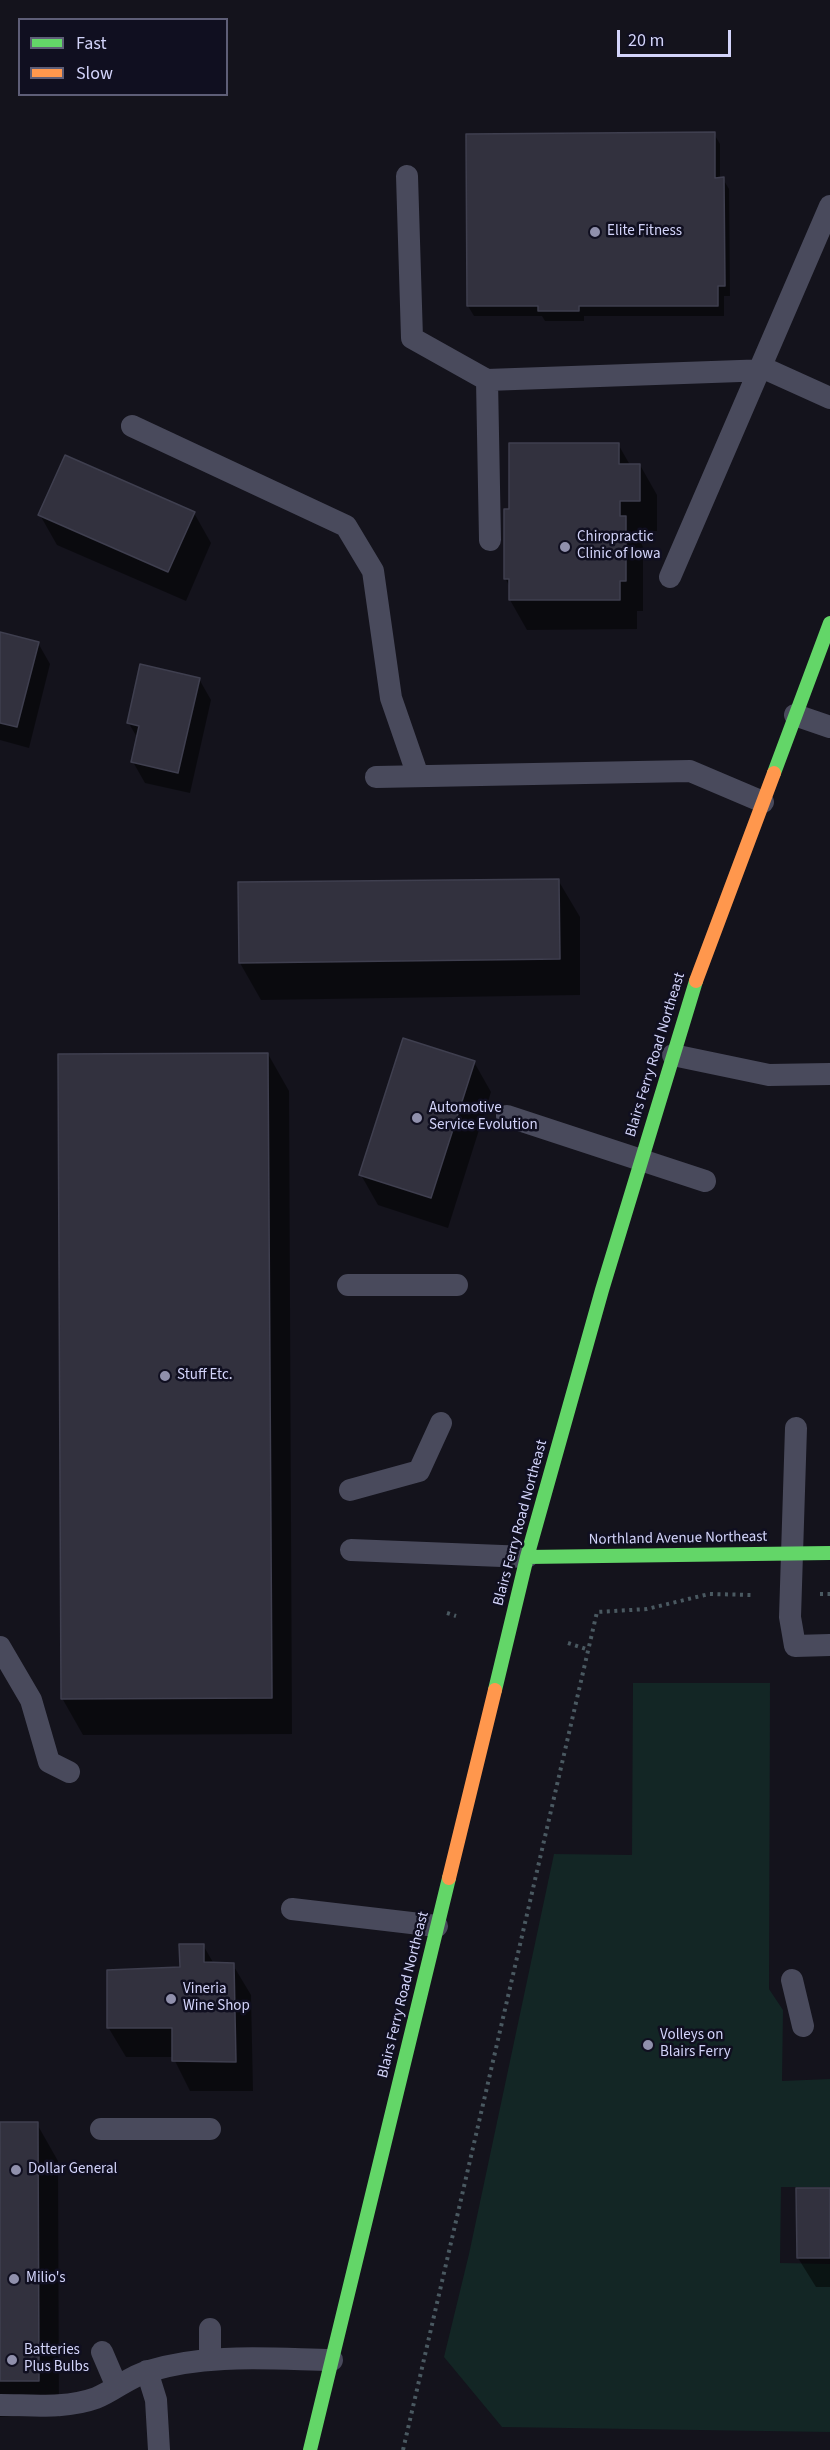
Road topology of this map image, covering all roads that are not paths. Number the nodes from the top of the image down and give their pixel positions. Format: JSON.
{"nodes":[{"id":1,"x":407,"y":176,"type":"dead end"},
{"id":2,"x":830,"y":206,"type":"edge"},
{"id":3,"x":761,"y":371,"type":"junction"},
{"id":4,"x":487,"y":380,"type":"junction"},
{"id":5,"x":830,"y":398,"type":"edge"},
{"id":6,"x":132,"y":426,"type":"dead end"},
{"id":7,"x":490,"y":540,"type":"dead end"},
{"id":8,"x":670,"y":577,"type":"dead end"},
{"id":9,"x":830,"y":623,"type":"edge"},
{"id":10,"x":795,"y":715,"type":"junction"},
{"id":11,"x":830,"y":727,"type":"edge"},
{"id":12,"x":418,"y":776,"type":"junction"},
{"id":13,"x":376,"y":777,"type":"dead end"},
{"id":14,"x":763,"y":802,"type":"junction"},
{"id":15,"x":673,"y":1055,"type":"junction"},
{"id":16,"x":830,"y":1074,"type":"edge"},
{"id":17,"x":507,"y":1116,"type":"dead end"},
{"id":18,"x":642,"y":1159,"type":"junction"},
{"id":19,"x":705,"y":1181,"type":"dead end"},
{"id":20,"x":348,"y":1285,"type":"dead end"},
{"id":21,"x":457,"y":1285,"type":"dead end"},
{"id":22,"x":441,"y":1423,"type":"dead end"},
{"id":23,"x":796,"y":1428,"type":"dead end"},
{"id":24,"x":350,"y":1490,"type":"dead end"},
{"id":25,"x":351,"y":1550,"type":"dead end"},
{"id":26,"x":830,"y":1553,"type":"edge"},
{"id":27,"x":791,"y":1554,"type":"junction"},
{"id":28,"x":527,"y":1557,"type":"junction"},
{"id":29,"x":830,"y":1645,"type":"edge"},
{"id":30,"x":0,"y":1647,"type":"edge"},
{"id":31,"x":69,"y":1772,"type":"dead end"},
{"id":32,"x":292,"y":1909,"type":"dead end"},
{"id":33,"x":437,"y":1926,"type":"junction"},
{"id":34,"x":792,"y":1980,"type":"dead end"},
{"id":35,"x":803,"y":2026,"type":"dead end"},
{"id":36,"x":100,"y":2128,"type":"dead end"},
{"id":37,"x":210,"y":2129,"type":"dead end"},
{"id":38,"x":210,"y":2329,"type":"dead end"},
{"id":39,"x":102,"y":2352,"type":"dead end"},
{"id":40,"x":210,"y":2360,"type":"junction"},
{"id":41,"x":332,"y":2360,"type":"junction"},
{"id":42,"x":147,"y":2371,"type":"junction"},
{"id":43,"x":117,"y":2387,"type":"junction"},
{"id":44,"x":0,"y":2405,"type":"edge"},
{"id":45,"x":159,"y":2450,"type":"edge"},
{"id":46,"x":310,"y":2450,"type":"edge"}],
"edges":[{"from":1,"to":4,"type":"lane"},
{"from":2,"to":3,"type":"lane"},
{"from":3,"to":4,"type":"lane"},
{"from":3,"to":5,"type":"lane"},
{"from":3,"to":8,"type":"lane"},
{"from":4,"to":7,"type":"lane"},
{"from":6,"to":12,"type":"lane"},
{"from":9,"to":10,"type":"main road","name":"Blairs Ferry Road Northeast"},
{"from":10,"to":11,"type":"lane"},
{"from":10,"to":14,"type":"main road","name":"Blairs Ferry Road Northeast"},
{"from":12,"to":13,"type":"lane"},
{"from":12,"to":14,"type":"lane"},
{"from":14,"to":15,"type":"main road","name":"Blairs Ferry Road Northeast"},
{"from":15,"to":16,"type":"lane"},
{"from":15,"to":18,"type":"main road","name":"Blairs Ferry Road Northeast"},
{"from":17,"to":18,"type":"lane"},
{"from":18,"to":19,"type":"lane"},
{"from":18,"to":28,"type":"main road","name":"Blairs Ferry Road Northeast"},
{"from":20,"to":21,"type":"lane"},
{"from":22,"to":24,"type":"lane"},
{"from":23,"to":27,"type":"lane"},
{"from":25,"to":28,"type":"lane"},
{"from":26,"to":27,"type":"main road","name":"Northland Avenue Northeast"},
{"from":27,"to":28,"type":"main road","name":"Northland Avenue Northeast"},
{"from":27,"to":29,"type":"lane"},
{"from":28,"to":33,"type":"main road","name":"Blairs Ferry Road Northeast"},
{"from":30,"to":31,"type":"lane"},
{"from":32,"to":33,"type":"lane"},
{"from":33,"to":41,"type":"main road","name":"Blairs Ferry Road Northeast"},
{"from":34,"to":35,"type":"lane"},
{"from":36,"to":37,"type":"lane"},
{"from":38,"to":40,"type":"lane"},
{"from":39,"to":43,"type":"lane"},
{"from":40,"to":41,"type":"lane"},
{"from":40,"to":42,"type":"lane"},
{"from":41,"to":46,"type":"main road","name":"Blairs Ferry Road Northeast"},
{"from":42,"to":43,"type":"lane"},
{"from":42,"to":45,"type":"lane"},
{"from":43,"to":44,"type":"lane"}]}
